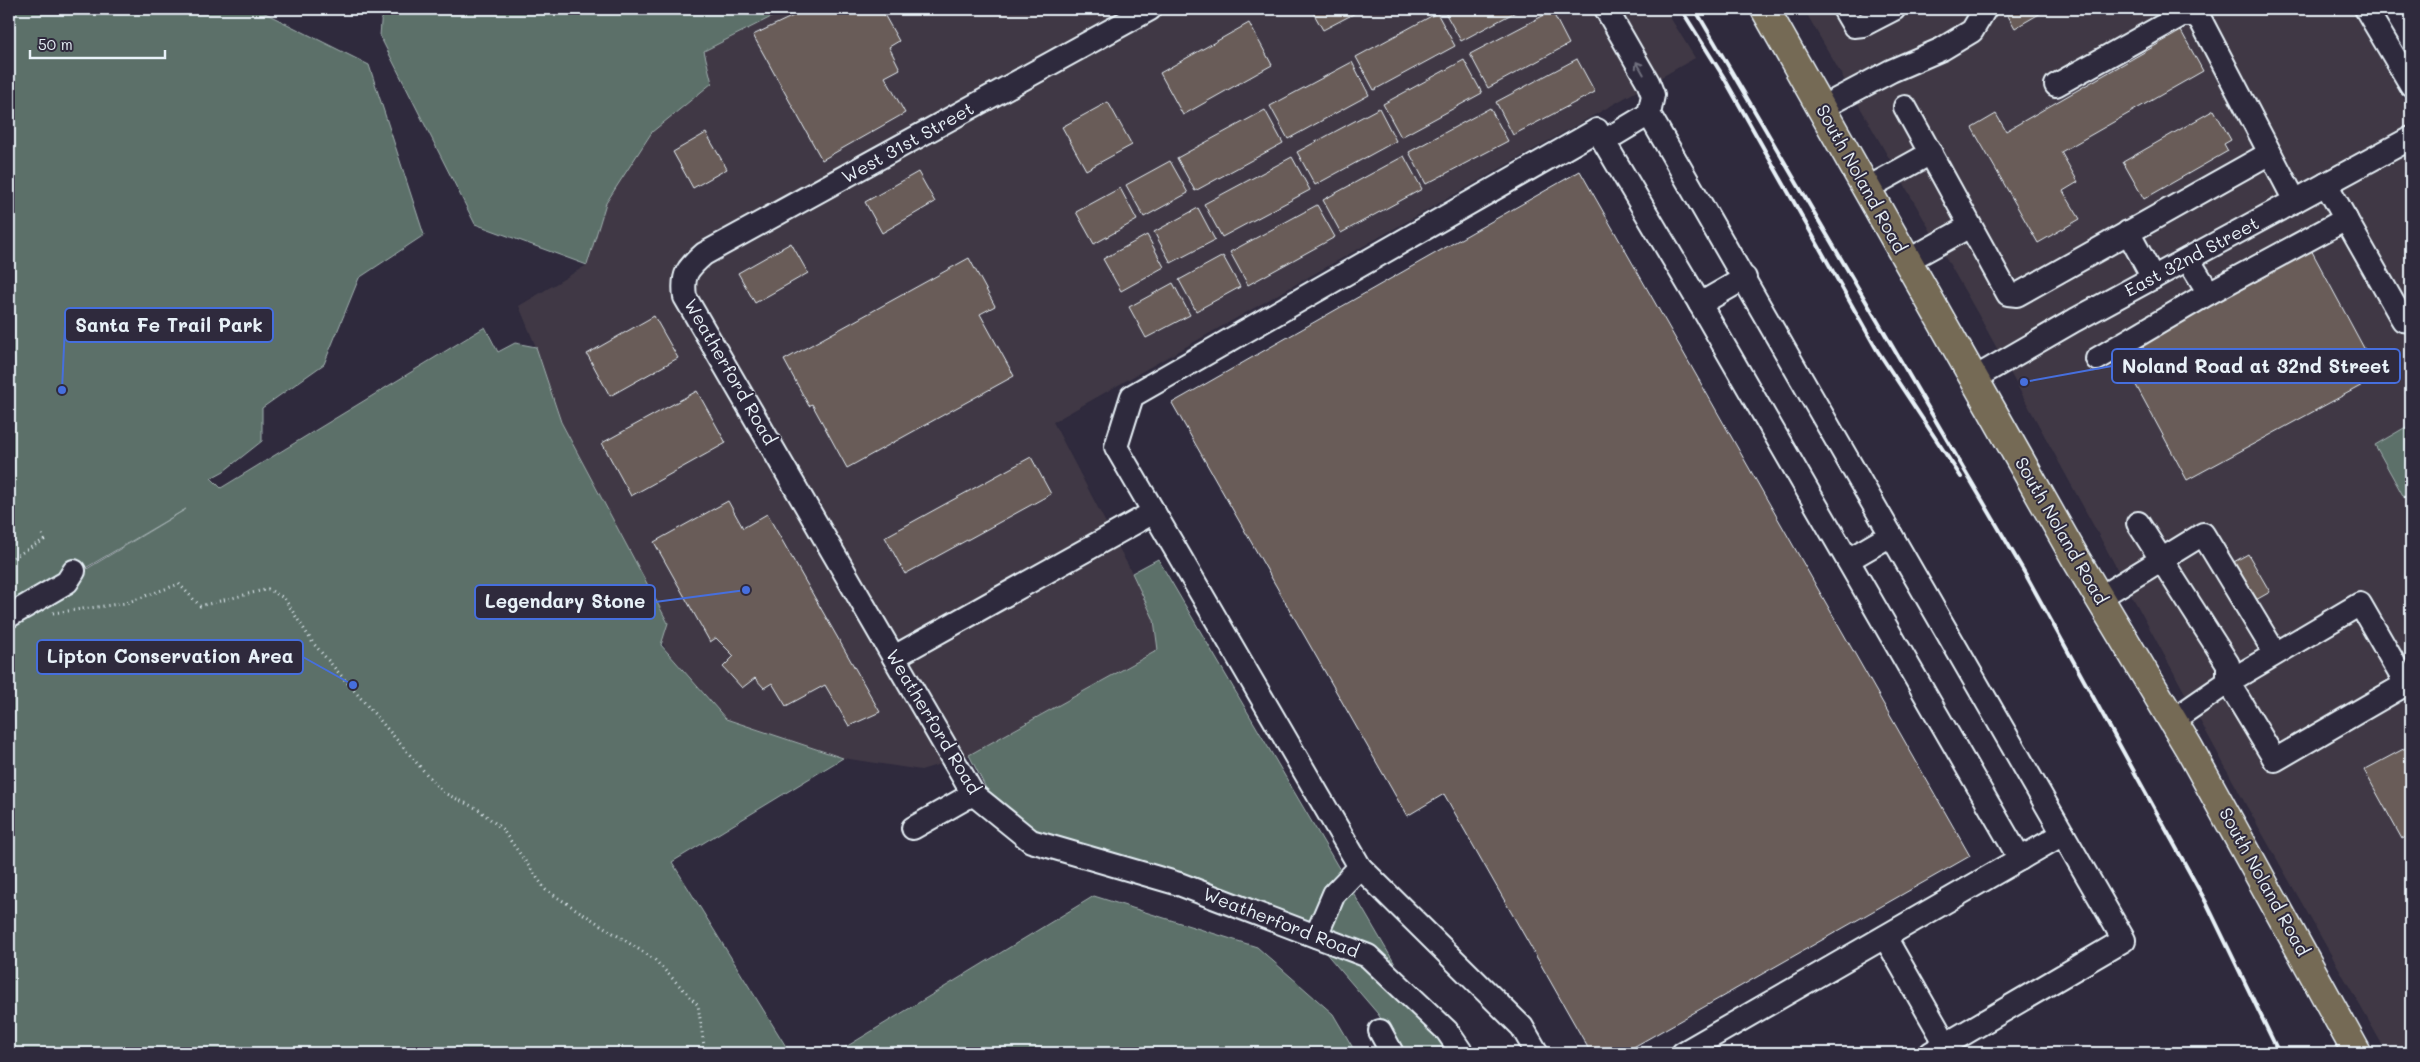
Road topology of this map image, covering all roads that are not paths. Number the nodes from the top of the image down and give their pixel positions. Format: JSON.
{"nodes":[{"id":1,"x":1150,"y":9,"type":"edge"},
{"id":2,"x":1606,"y":9,"type":"edge"},
{"id":3,"x":1765,"y":9,"type":"edge"},
{"id":4,"x":1844,"y":9,"type":"edge"},
{"id":5,"x":1894,"y":9,"type":"edge"},
{"id":6,"x":1985,"y":9,"type":"edge"},
{"id":7,"x":2366,"y":9,"type":"edge"},
{"id":8,"x":2411,"y":83,"type":"edge"},
{"id":9,"x":2056,"y":85,"type":"dead end"},
{"id":10,"x":1905,"y":107,"type":"dead end"},
{"id":11,"x":1821,"y":108,"type":"junction"},
{"id":12,"x":1649,"y":114,"type":"junction"},
{"id":13,"x":2411,"y":138,"type":"edge"},
{"id":14,"x":1604,"y":141,"type":"junction"},
{"id":15,"x":1931,"y":153,"type":"junction"},
{"id":16,"x":2270,"y":153,"type":"junction"},
{"id":17,"x":2326,"y":184,"type":"junction"},
{"id":18,"x":1866,"y":188,"type":"junction"},
{"id":19,"x":2295,"y":201,"type":"junction"},
{"id":20,"x":2346,"y":219,"type":"junction"},
{"id":21,"x":1970,"y":226,"type":"junction"},
{"id":22,"x":2128,"y":232,"type":"junction"},
{"id":23,"x":2188,"y":259,"type":"junction"},
{"id":24,"x":1907,"y":261,"type":"junction"},
{"id":25,"x":1745,"y":278,"type":"junction"},
{"id":26,"x":2153,"y":278,"type":"junction"},
{"id":27,"x":684,"y":291,"type":"joint"},
{"id":28,"x":2209,"y":293,"type":"junction"},
{"id":29,"x":1700,"y":304,"type":"junction"},
{"id":30,"x":2411,"y":321,"type":"edge"},
{"id":31,"x":2097,"y":359,"type":"dead end"},
{"id":32,"x":1973,"y":379,"type":"junction"},
{"id":33,"x":1154,"y":512,"type":"junction"},
{"id":34,"x":2138,"y":522,"type":"dead end"},
{"id":35,"x":1892,"y":535,"type":"junction"},
{"id":36,"x":1848,"y":560,"type":"junction"},
{"id":37,"x":2162,"y":560,"type":"junction"},
{"id":38,"x":74,"y":571,"type":"dead end"},
{"id":39,"x":2099,"y":598,"type":"junction"},
{"id":40,"x":9,"y":616,"type":"edge"},
{"id":41,"x":2275,"y":653,"type":"junction"},
{"id":42,"x":894,"y":658,"type":"junction"},
{"id":43,"x":2228,"y":682,"type":"junction"},
{"id":44,"x":2172,"y":720,"type":"junction"},
{"id":45,"x":973,"y":794,"type":"junction"},
{"id":46,"x":913,"y":828,"type":"dead end"},
{"id":47,"x":2063,"y":834,"type":"junction"},
{"id":48,"x":2020,"y":859,"type":"junction"},
{"id":49,"x":1360,"y":868,"type":"junction"},
{"id":50,"x":1316,"y":936,"type":"junction"},
{"id":51,"x":1885,"y":937,"type":"junction"},
{"id":52,"x":1380,"y":1031,"type":"dead end"},
{"id":53,"x":1715,"y":1045,"type":"edge"},
{"id":54,"x":1943,"y":1050,"type":"edge"},
{"id":55,"x":1392,"y":1053,"type":"edge"},
{"id":56,"x":1462,"y":1053,"type":"edge"},
{"id":57,"x":1537,"y":1053,"type":"edge"},
{"id":58,"x":1683,"y":1053,"type":"edge"},
{"id":59,"x":2357,"y":1053,"type":"edge"}],
"edges":[{"from":1,"to":27,"type":"street","name":"West 31st Street"},
{"from":12,"to":2,"type":"street","one_way":true},
{"from":3,"to":11,"type":"main road","name":"South Noland Road"},
{"from":4,"to":5,"type":"street"},
{"from":6,"to":11,"type":"street"},
{"from":7,"to":8,"type":"street"},
{"from":9,"to":16,"type":"street"},
{"from":10,"to":15,"type":"street"},
{"from":11,"to":18,"type":"main road","name":"South Noland Road"},
{"from":12,"to":14,"type":"street"},
{"from":12,"to":25,"type":"street"},
{"from":13,"to":17,"type":"street","name":"East 32nd Street"},
{"from":14,"to":29,"type":"street"},
{"from":14,"to":33,"type":"street"},
{"from":15,"to":18,"type":"street"},
{"from":15,"to":21,"type":"street"},
{"from":16,"to":19,"type":"street"},
{"from":16,"to":22,"type":"street"},
{"from":17,"to":19,"type":"street","name":"East 32nd Street"},
{"from":17,"to":20,"type":"street"},
{"from":18,"to":24,"type":"main road","name":"South Noland Road"},
{"from":19,"to":23,"type":"street","name":"East 32nd Street"},
{"from":20,"to":28,"type":"street"},
{"from":20,"to":30,"type":"street"},
{"from":21,"to":22,"type":"street"},
{"from":21,"to":24,"type":"street"},
{"from":22,"to":26,"type":"street"},
{"from":23,"to":26,"type":"street","name":"East 32nd Street"},
{"from":23,"to":28,"type":"street"},
{"from":24,"to":32,"type":"main road","name":"South Noland Road"},
{"from":25,"to":29,"type":"street"},
{"from":25,"to":35,"type":"street"},
{"from":26,"to":32,"type":"street","name":"East 32nd Street"},
{"from":27,"to":42,"type":"street","name":"Weatherford Road"},
{"from":28,"to":31,"type":"street"},
{"from":29,"to":36,"type":"street"},
{"from":32,"to":39,"type":"main road","name":"South Noland Road"},
{"from":33,"to":42,"type":"street"},
{"from":33,"to":49,"type":"street"},
{"from":34,"to":37,"type":"street"},
{"from":35,"to":36,"type":"street"},
{"from":35,"to":47,"type":"street"},
{"from":36,"to":48,"type":"street"},
{"from":37,"to":39,"type":"street"},
{"from":37,"to":41,"type":"street"},
{"from":37,"to":43,"type":"street"},
{"from":38,"to":40,"type":"street"},
{"from":39,"to":44,"type":"main road","name":"South Noland Road"},
{"from":41,"to":43,"type":"street"},
{"from":41,"to":43,"type":"street"},
{"from":42,"to":45,"type":"street","name":"Weatherford Road"},
{"from":43,"to":44,"type":"street"},
{"from":44,"to":59,"type":"main road","name":"South Noland Road"},
{"from":45,"to":46,"type":"street"},
{"from":45,"to":50,"type":"street","name":"Weatherford Road"},
{"from":47,"to":48,"type":"street"},
{"from":47,"to":54,"type":"street"},
{"from":48,"to":51,"type":"street"},
{"from":49,"to":50,"type":"street"},
{"from":49,"to":57,"type":"street"},
{"from":50,"to":56,"type":"street","name":"Weatherford Road"},
{"from":51,"to":53,"type":"street"},
{"from":51,"to":54,"type":"street"},
{"from":52,"to":55,"type":"street"},
{"from":53,"to":58,"type":"street"}]}
